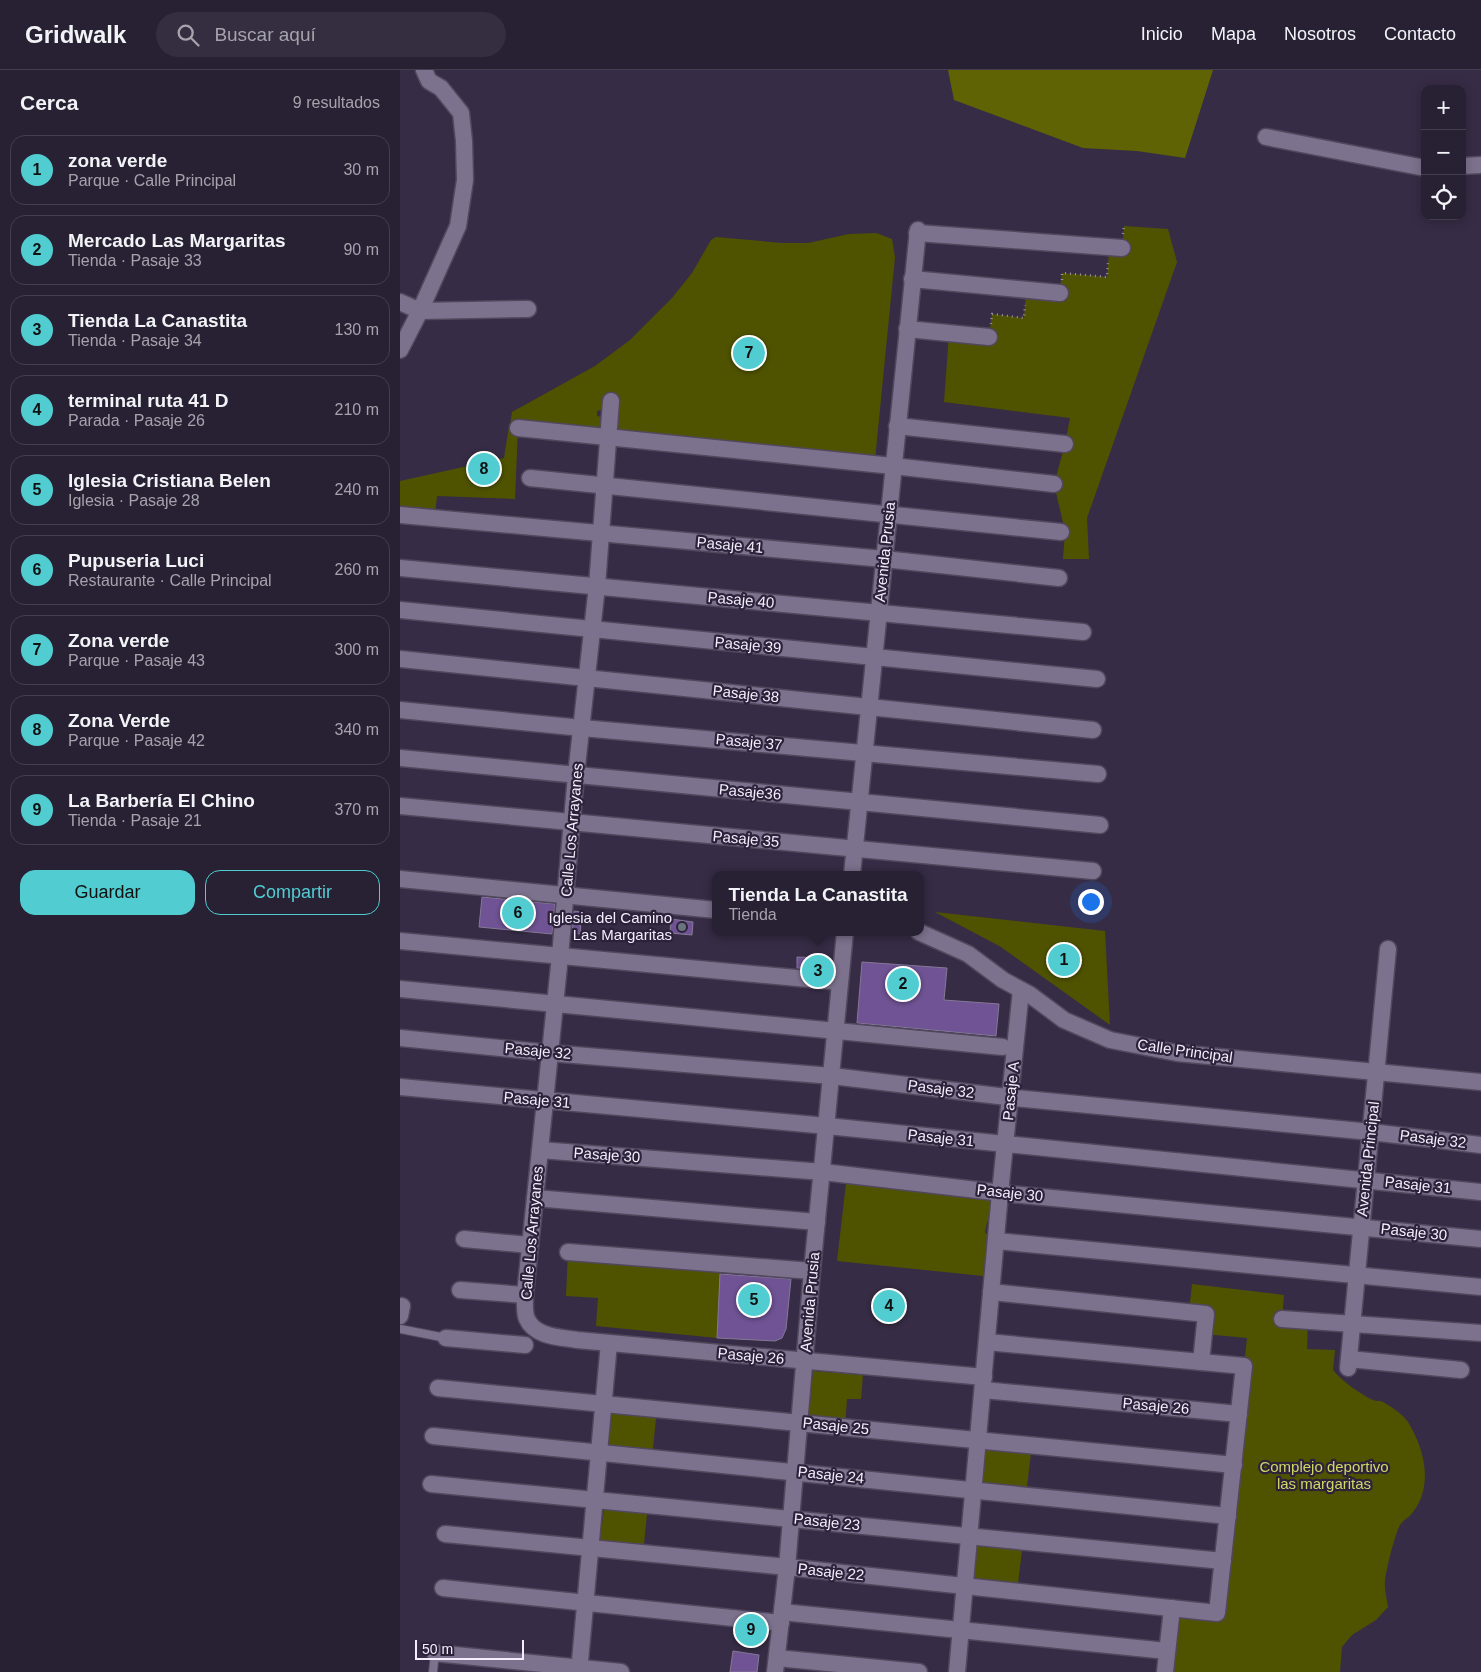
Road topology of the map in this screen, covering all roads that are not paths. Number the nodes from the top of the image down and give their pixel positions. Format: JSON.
{"nodes":[{"id":1,"x":424,"y":70,"type":"edge"},
{"id":2,"x":1266,"y":137,"type":"dead end"},
{"id":3,"x":1481,"y":165,"type":"edge"},
{"id":4,"x":1466,"y":166,"type":"edge"},
{"id":5,"x":1421,"y":167,"type":"edge"},
{"id":6,"x":1116,"y":248,"type":"road end"},
{"id":7,"x":912,"y":279,"type":"junction"},
{"id":8,"x":1060,"y":293,"type":"road end"},
{"id":9,"x":400,"y":302,"type":"edge"},
{"id":10,"x":528,"y":309,"type":"dead end"},
{"id":11,"x":420,"y":311,"type":"junction"},
{"id":12,"x":907,"y":330,"type":"junction"},
{"id":13,"x":990,"y":338,"type":"road end"},
{"id":14,"x":400,"y":350,"type":"edge"},
{"id":15,"x":611,"y":401,"type":"dead end"},
{"id":16,"x":898,"y":426,"type":"junction"},
{"id":17,"x":518,"y":428,"type":"dead end"},
{"id":18,"x":609,"y":436,"type":"junction"},
{"id":19,"x":1065,"y":444,"type":"dead end"},
{"id":20,"x":893,"y":466,"type":"junction"},
{"id":21,"x":530,"y":478,"type":"dead end"},
{"id":22,"x":1054,"y":484,"type":"dead end"},
{"id":23,"x":605,"y":486,"type":"junction"},
{"id":24,"x":888,"y":514,"type":"junction"},
{"id":25,"x":400,"y":515,"type":"edge"},
{"id":26,"x":1061,"y":532,"type":"dead end"},
{"id":27,"x":602,"y":533,"type":"junction"},
{"id":28,"x":884,"y":559,"type":"junction"},
{"id":29,"x":400,"y":568,"type":"edge"},
{"id":30,"x":1059,"y":578,"type":"dead end"},
{"id":31,"x":597,"y":586,"type":"junction"},
{"id":32,"x":400,"y":610,"type":"edge"},
{"id":33,"x":878,"y":613,"type":"junction"},
{"id":34,"x":592,"y":630,"type":"junction"},
{"id":35,"x":1083,"y":632,"type":"dead end"},
{"id":36,"x":874,"y":657,"type":"junction"},
{"id":37,"x":400,"y":659,"type":"edge"},
{"id":38,"x":588,"y":678,"type":"junction"},
{"id":39,"x":1097,"y":679,"type":"dead end"},
{"id":40,"x":869,"y":707,"type":"junction"},
{"id":41,"x":400,"y":710,"type":"edge"},
{"id":42,"x":582,"y":728,"type":"junction"},
{"id":43,"x":1093,"y":730,"type":"dead end"},
{"id":44,"x":864,"y":752,"type":"junction"},
{"id":45,"x":400,"y":758,"type":"edge"},
{"id":46,"x":1098,"y":774,"type":"dead end"},
{"id":47,"x":576,"y":776,"type":"junction"},
{"id":48,"x":859,"y":802,"type":"junction"},
{"id":49,"x":400,"y":806,"type":"edge"},
{"id":50,"x":572,"y":823,"type":"junction"},
{"id":51,"x":1100,"y":825,"type":"dead end"},
{"id":52,"x":854,"y":848,"type":"junction"},
{"id":53,"x":852,"y":871,"type":"edge"},
{"id":54,"x":1093,"y":871,"type":"dead end"},
{"id":55,"x":400,"y":880,"type":"edge"},
{"id":56,"x":565,"y":896,"type":"junction"},
{"id":57,"x":712,"y":910,"type":"edge"},
{"id":58,"x":924,"y":934,"type":"edge"},
{"id":59,"x":845,"y":936,"type":"edge"},
{"id":60,"x":400,"y":942,"type":"edge"},
{"id":61,"x":1388,"y":949,"type":"dead end"},
{"id":62,"x":560,"y":956,"type":"junction"},
{"id":63,"x":840,"y":982,"type":"junction"},
{"id":64,"x":400,"y":989,"type":"edge"},
{"id":65,"x":1021,"y":990,"type":"junction"},
{"id":66,"x":555,"y":1004,"type":"junction"},
{"id":67,"x":836,"y":1030,"type":"junction"},
{"id":68,"x":400,"y":1038,"type":"edge"},
{"id":69,"x":1003,"y":1047,"type":"dead end"},
{"id":70,"x":550,"y":1053,"type":"junction"},
{"id":71,"x":1377,"y":1072,"type":"junction"},
{"id":72,"x":832,"y":1076,"type":"junction"},
{"id":73,"x":1481,"y":1082,"type":"edge"},
{"id":74,"x":400,"y":1087,"type":"edge"},
{"id":75,"x":1010,"y":1097,"type":"junction"},
{"id":76,"x":545,"y":1101,"type":"junction"},
{"id":77,"x":827,"y":1126,"type":"junction"},
{"id":78,"x":1371,"y":1132,"type":"junction"},
{"id":79,"x":1005,"y":1145,"type":"junction"},
{"id":80,"x":1481,"y":1145,"type":"edge"},
{"id":81,"x":540,"y":1150,"type":"junction"},
{"id":82,"x":823,"y":1172,"type":"junction"},
{"id":83,"x":1366,"y":1180,"type":"junction"},
{"id":84,"x":1481,"y":1192,"type":"edge"},
{"id":85,"x":1000,"y":1193,"type":"junction"},
{"id":86,"x":534,"y":1198,"type":"junction"},
{"id":87,"x":818,"y":1222,"type":"junction"},
{"id":88,"x":1361,"y":1227,"type":"junction"},
{"id":89,"x":464,"y":1239,"type":"dead end"},
{"id":90,"x":1481,"y":1239,"type":"edge"},
{"id":91,"x":996,"y":1241,"type":"junction"},
{"id":92,"x":530,"y":1245,"type":"junction"},
{"id":93,"x":568,"y":1252,"type":"dead end"},
{"id":94,"x":812,"y":1271,"type":"junction"},
{"id":95,"x":1356,"y":1276,"type":"junction"},
{"id":96,"x":1481,"y":1287,"type":"edge"},
{"id":97,"x":460,"y":1290,"type":"dead end"},
{"id":98,"x":991,"y":1292,"type":"junction"},
{"id":99,"x":525,"y":1296,"type":"junction"},
{"id":100,"x":526,"y":1318,"type":"joint"},
{"id":101,"x":1282,"y":1319,"type":"dead end"},
{"id":102,"x":1352,"y":1324,"type":"junction"},
{"id":103,"x":400,"y":1329,"type":"edge"},
{"id":104,"x":1481,"y":1333,"type":"edge"},
{"id":105,"x":446,"y":1338,"type":"joint"},
{"id":106,"x":987,"y":1342,"type":"junction"},
{"id":107,"x":609,"y":1343,"type":"junction"},
{"id":108,"x":525,"y":1345,"type":"dead end"},
{"id":109,"x":805,"y":1361,"type":"junction"},
{"id":110,"x":1201,"y":1362,"type":"junction"},
{"id":111,"x":1461,"y":1370,"type":"dead end"},
{"id":112,"x":983,"y":1384,"type":"junction"},
{"id":113,"x":438,"y":1388,"type":"dead end"},
{"id":114,"x":604,"y":1404,"type":"junction"},
{"id":115,"x":1239,"y":1414,"type":"junction"},
{"id":116,"x":800,"y":1423,"type":"junction"},
{"id":117,"x":433,"y":1436,"type":"dead end"},
{"id":118,"x":978,"y":1440,"type":"junction"},
{"id":119,"x":599,"y":1452,"type":"junction"},
{"id":120,"x":1234,"y":1465,"type":"junction"},
{"id":121,"x":796,"y":1472,"type":"junction"},
{"id":122,"x":431,"y":1484,"type":"dead end"},
{"id":123,"x":974,"y":1490,"type":"junction"},
{"id":124,"x":595,"y":1500,"type":"junction"},
{"id":125,"x":1228,"y":1516,"type":"junction"},
{"id":126,"x":792,"y":1519,"type":"junction"},
{"id":127,"x":445,"y":1534,"type":"dead end"},
{"id":128,"x":969,"y":1536,"type":"junction"},
{"id":129,"x":591,"y":1548,"type":"junction"},
{"id":130,"x":1223,"y":1561,"type":"junction"},
{"id":131,"x":787,"y":1568,"type":"junction"},
{"id":132,"x":965,"y":1586,"type":"junction"},
{"id":133,"x":443,"y":1588,"type":"dead end"},
{"id":134,"x":586,"y":1603,"type":"junction"},
{"id":135,"x":1172,"y":1608,"type":"junction"},
{"id":136,"x":782,"y":1618,"type":"junction"},
{"id":137,"x":961,"y":1630,"type":"junction"},
{"id":138,"x":1167,"y":1651,"type":"junction"},
{"id":139,"x":435,"y":1653,"type":"joint"},
{"id":140,"x":776,"y":1665,"type":"edge"},
{"id":141,"x":580,"y":1670,"type":"edge"},
{"id":142,"x":433,"y":1672,"type":"edge"},
{"id":143,"x":621,"y":1672,"type":"edge"},
{"id":144,"x":919,"y":1672,"type":"edge"},
{"id":145,"x":957,"y":1672,"type":"edge"},
{"id":146,"x":1165,"y":1672,"type":"edge"}],
"edges":[{"from":1,"to":11,"type":"street"},
{"from":2,"to":5,"type":"street"},
{"from":3,"to":4,"type":"street"},
{"from":6,"to":7,"type":"street","name":"Avenida Prusia"},
{"from":7,"to":8,"type":"street"},
{"from":7,"to":12,"type":"street","name":"Avenida Prusia"},
{"from":9,"to":11,"type":"street"},
{"from":10,"to":11,"type":"street"},
{"from":11,"to":14,"type":"street"},
{"from":12,"to":13,"type":"street"},
{"from":12,"to":16,"type":"street","name":"Avenida Prusia"},
{"from":15,"to":18,"type":"street","name":"Calle Los Arrayanes"},
{"from":16,"to":19,"type":"street"},
{"from":16,"to":20,"type":"street","name":"Avenida Prusia"},
{"from":17,"to":18,"type":"street"},
{"from":18,"to":20,"type":"street"},
{"from":18,"to":23,"type":"street","name":"Calle Los Arrayanes"},
{"from":20,"to":22,"type":"street"},
{"from":20,"to":24,"type":"street","name":"Avenida Prusia"},
{"from":21,"to":23,"type":"street"},
{"from":23,"to":24,"type":"street"},
{"from":23,"to":27,"type":"street","name":"Calle Los Arrayanes"},
{"from":24,"to":26,"type":"street"},
{"from":24,"to":28,"type":"street","name":"Avenida Prusia"},
{"from":25,"to":27,"type":"street","name":"Pasaje 41"},
{"from":27,"to":28,"type":"street","name":"Pasaje 41"},
{"from":27,"to":31,"type":"street","name":"Calle Los Arrayanes"},
{"from":28,"to":30,"type":"street","name":"Pasaje 41"},
{"from":28,"to":33,"type":"street","name":"Avenida Prusia"},
{"from":29,"to":31,"type":"street","name":"Pasaje 40"},
{"from":31,"to":33,"type":"street","name":"Pasaje 40"},
{"from":31,"to":34,"type":"street","name":"Calle Los Arrayanes"},
{"from":32,"to":34,"type":"street","name":"Pasaje 39"},
{"from":33,"to":35,"type":"street","name":"Pasaje 40"},
{"from":33,"to":36,"type":"street","name":"Avenida Prusia"},
{"from":34,"to":36,"type":"street","name":"Pasaje 39"},
{"from":34,"to":38,"type":"street","name":"Calle Los Arrayanes"},
{"from":36,"to":39,"type":"street","name":"Pasaje 39"},
{"from":36,"to":40,"type":"street","name":"Avenida Prusia"},
{"from":37,"to":38,"type":"street","name":"Pasaje 38"},
{"from":38,"to":40,"type":"street","name":"Pasaje 38"},
{"from":38,"to":42,"type":"street","name":"Calle Los Arrayanes"},
{"from":40,"to":43,"type":"street","name":"Pasaje 38"},
{"from":40,"to":44,"type":"street","name":"Avenida Prusia"},
{"from":41,"to":42,"type":"street","name":"Pasaje 37"},
{"from":42,"to":44,"type":"street","name":"Pasaje 37"},
{"from":42,"to":47,"type":"street","name":"Calle Los Arrayanes"},
{"from":44,"to":46,"type":"street","name":"Pasaje 37"},
{"from":44,"to":48,"type":"street","name":"Avenida Prusia"},
{"from":45,"to":47,"type":"street","name":"Pasaje36"},
{"from":47,"to":48,"type":"street","name":"Pasaje36"},
{"from":47,"to":50,"type":"street","name":"Calle Los Arrayanes"},
{"from":48,"to":51,"type":"street","name":"Pasaje36"},
{"from":48,"to":52,"type":"street","name":"Avenida Prusia"},
{"from":49,"to":50,"type":"street","name":"Pasaje 35"},
{"from":50,"to":52,"type":"street","name":"Pasaje 35"},
{"from":50,"to":56,"type":"street","name":"Calle Los Arrayanes"},
{"from":52,"to":53,"type":"street","name":"Avenida Prusia"},
{"from":52,"to":54,"type":"street","name":"Pasaje 35"},
{"from":55,"to":56,"type":"street"},
{"from":56,"to":57,"type":"street"},
{"from":56,"to":62,"type":"street","name":"Calle Los Arrayanes"},
{"from":58,"to":65,"type":"street","name":"Calle Principal"},
{"from":59,"to":63,"type":"street","name":"Avenida Prusia"},
{"from":60,"to":62,"type":"street"},
{"from":61,"to":71,"type":"street","name":"Avenida Principal"},
{"from":62,"to":63,"type":"street"},
{"from":62,"to":66,"type":"street","name":"Calle Los Arrayanes"},
{"from":63,"to":67,"type":"street","name":"Avenida Prusia"},
{"from":64,"to":66,"type":"street"},
{"from":65,"to":71,"type":"street","name":"Calle Principal"},
{"from":65,"to":75,"type":"street","name":"Pasaje A"},
{"from":66,"to":67,"type":"street"},
{"from":66,"to":70,"type":"street","name":"Calle Los Arrayanes"},
{"from":67,"to":69,"type":"street"},
{"from":67,"to":72,"type":"street","name":"Avenida Prusia"},
{"from":68,"to":70,"type":"street","name":"Pasaje 32"},
{"from":70,"to":72,"type":"street","name":"Pasaje 32"},
{"from":70,"to":76,"type":"street","name":"Calle Los Arrayanes"},
{"from":71,"to":73,"type":"street","name":"Calle Principal"},
{"from":71,"to":78,"type":"street","name":"Avenida Principal"},
{"from":72,"to":75,"type":"street","name":"Pasaje 32"},
{"from":72,"to":77,"type":"street","name":"Avenida Prusia"},
{"from":74,"to":76,"type":"street","name":"Pasaje 31"},
{"from":75,"to":78,"type":"street","name":"Pasaje 32"},
{"from":75,"to":79,"type":"street","name":"Pasaje A"},
{"from":76,"to":77,"type":"street","name":"Pasaje 31"},
{"from":76,"to":81,"type":"street","name":"Calle Los Arrayanes"},
{"from":77,"to":79,"type":"street","name":"Pasaje 31"},
{"from":77,"to":82,"type":"street","name":"Avenida Prusia"},
{"from":78,"to":80,"type":"street","name":"Pasaje 32"},
{"from":78,"to":83,"type":"street","name":"Avenida Principal"},
{"from":79,"to":83,"type":"street","name":"Pasaje 31"},
{"from":79,"to":85,"type":"street","name":"Pasaje A"},
{"from":81,"to":82,"type":"street","name":"Pasaje 30"},
{"from":81,"to":86,"type":"street","name":"Calle Los Arrayanes"},
{"from":82,"to":85,"type":"street","name":"Pasaje 30"},
{"from":82,"to":87,"type":"street","name":"Avenida Prusia"},
{"from":83,"to":84,"type":"street","name":"Pasaje 31"},
{"from":83,"to":88,"type":"street","name":"Avenida Principal"},
{"from":85,"to":88,"type":"street","name":"Pasaje 30"},
{"from":85,"to":91,"type":"street","name":"Pasaje A"},
{"from":86,"to":87,"type":"street"},
{"from":86,"to":92,"type":"street","name":"Calle Los Arrayanes"},
{"from":87,"to":94,"type":"street","name":"Avenida Prusia"},
{"from":88,"to":90,"type":"street","name":"Pasaje 30"},
{"from":88,"to":95,"type":"street","name":"Avenida Principal"},
{"from":89,"to":92,"type":"street"},
{"from":91,"to":95,"type":"street"},
{"from":91,"to":98,"type":"street","name":"Pasaje A"},
{"from":92,"to":99,"type":"street","name":"Calle Los Arrayanes"},
{"from":93,"to":94,"type":"street"},
{"from":94,"to":109,"type":"street","name":"Avenida Prusia"},
{"from":95,"to":96,"type":"street"},
{"from":95,"to":102,"type":"street","name":"Avenida Principal"},
{"from":97,"to":99,"type":"street"},
{"from":98,"to":106,"type":"street","name":"Pasaje A"},
{"from":98,"to":110,"type":"street"},
{"from":99,"to":100,"type":"street","name":"Calle Los Arrayanes"},
{"from":100,"to":107,"type":"street","name":"Pasaje 26"},
{"from":101,"to":102,"type":"street"},
{"from":102,"to":104,"type":"street"},
{"from":102,"to":111,"type":"street","name":"Avenida Principal"},
{"from":103,"to":105,"type":"lane"},
{"from":105,"to":108,"type":"street"},
{"from":106,"to":110,"type":"street"},
{"from":106,"to":112,"type":"street","name":"Pasaje A"},
{"from":107,"to":109,"type":"street","name":"Pasaje 26"},
{"from":107,"to":114,"type":"street"},
{"from":109,"to":112,"type":"street","name":"Pasaje 26"},
{"from":109,"to":116,"type":"street","name":"Avenida Prusia"},
{"from":110,"to":115,"type":"street"},
{"from":112,"to":115,"type":"street","name":"Pasaje 26"},
{"from":112,"to":118,"type":"street","name":"Pasaje A"},
{"from":113,"to":114,"type":"street","name":"Pasaje 25"},
{"from":114,"to":116,"type":"street","name":"Pasaje 25"},
{"from":114,"to":119,"type":"street"},
{"from":115,"to":120,"type":"street"},
{"from":116,"to":118,"type":"street","name":"Pasaje 25"},
{"from":116,"to":121,"type":"street","name":"Avenida Prusia"},
{"from":117,"to":119,"type":"street","name":"Pasaje 24"},
{"from":118,"to":120,"type":"street","name":"Pasaje 25"},
{"from":118,"to":123,"type":"street","name":"Pasaje A"},
{"from":119,"to":121,"type":"street","name":"Pasaje 24"},
{"from":119,"to":124,"type":"street"},
{"from":120,"to":125,"type":"street"},
{"from":121,"to":123,"type":"street","name":"Pasaje 24"},
{"from":121,"to":126,"type":"street","name":"Avenida Prusia"},
{"from":122,"to":124,"type":"street","name":"Pasaje 23"},
{"from":123,"to":125,"type":"street","name":"Pasaje 24"},
{"from":123,"to":128,"type":"street","name":"Pasaje A"},
{"from":124,"to":126,"type":"street","name":"Pasaje 23"},
{"from":124,"to":129,"type":"street"},
{"from":125,"to":130,"type":"street"},
{"from":126,"to":128,"type":"street","name":"Pasaje 23"},
{"from":126,"to":131,"type":"street","name":"Avenida Prusia"},
{"from":127,"to":129,"type":"street","name":"Pasaje 22"},
{"from":128,"to":130,"type":"street","name":"Pasaje 23"},
{"from":128,"to":132,"type":"street","name":"Pasaje A"},
{"from":129,"to":131,"type":"street","name":"Pasaje 22"},
{"from":129,"to":134,"type":"street"},
{"from":130,"to":135,"type":"street","name":"Pasaje 22"},
{"from":131,"to":132,"type":"street","name":"Pasaje 22"},
{"from":131,"to":136,"type":"street","name":"Avenida Prusia"},
{"from":132,"to":135,"type":"street","name":"Pasaje 22"},
{"from":132,"to":137,"type":"street","name":"Pasaje A"},
{"from":133,"to":134,"type":"street"},
{"from":134,"to":136,"type":"street"},
{"from":134,"to":141,"type":"street"},
{"from":135,"to":138,"type":"street"},
{"from":136,"to":137,"type":"street"},
{"from":136,"to":140,"type":"street","name":"Avenida Prusia"},
{"from":137,"to":138,"type":"street"},
{"from":137,"to":145,"type":"street","name":"Pasaje A"},
{"from":138,"to":146,"type":"street"},
{"from":139,"to":141,"type":"street"},
{"from":139,"to":142,"type":"lane"},
{"from":140,"to":144,"type":"street"},
{"from":141,"to":143,"type":"street"}]}
